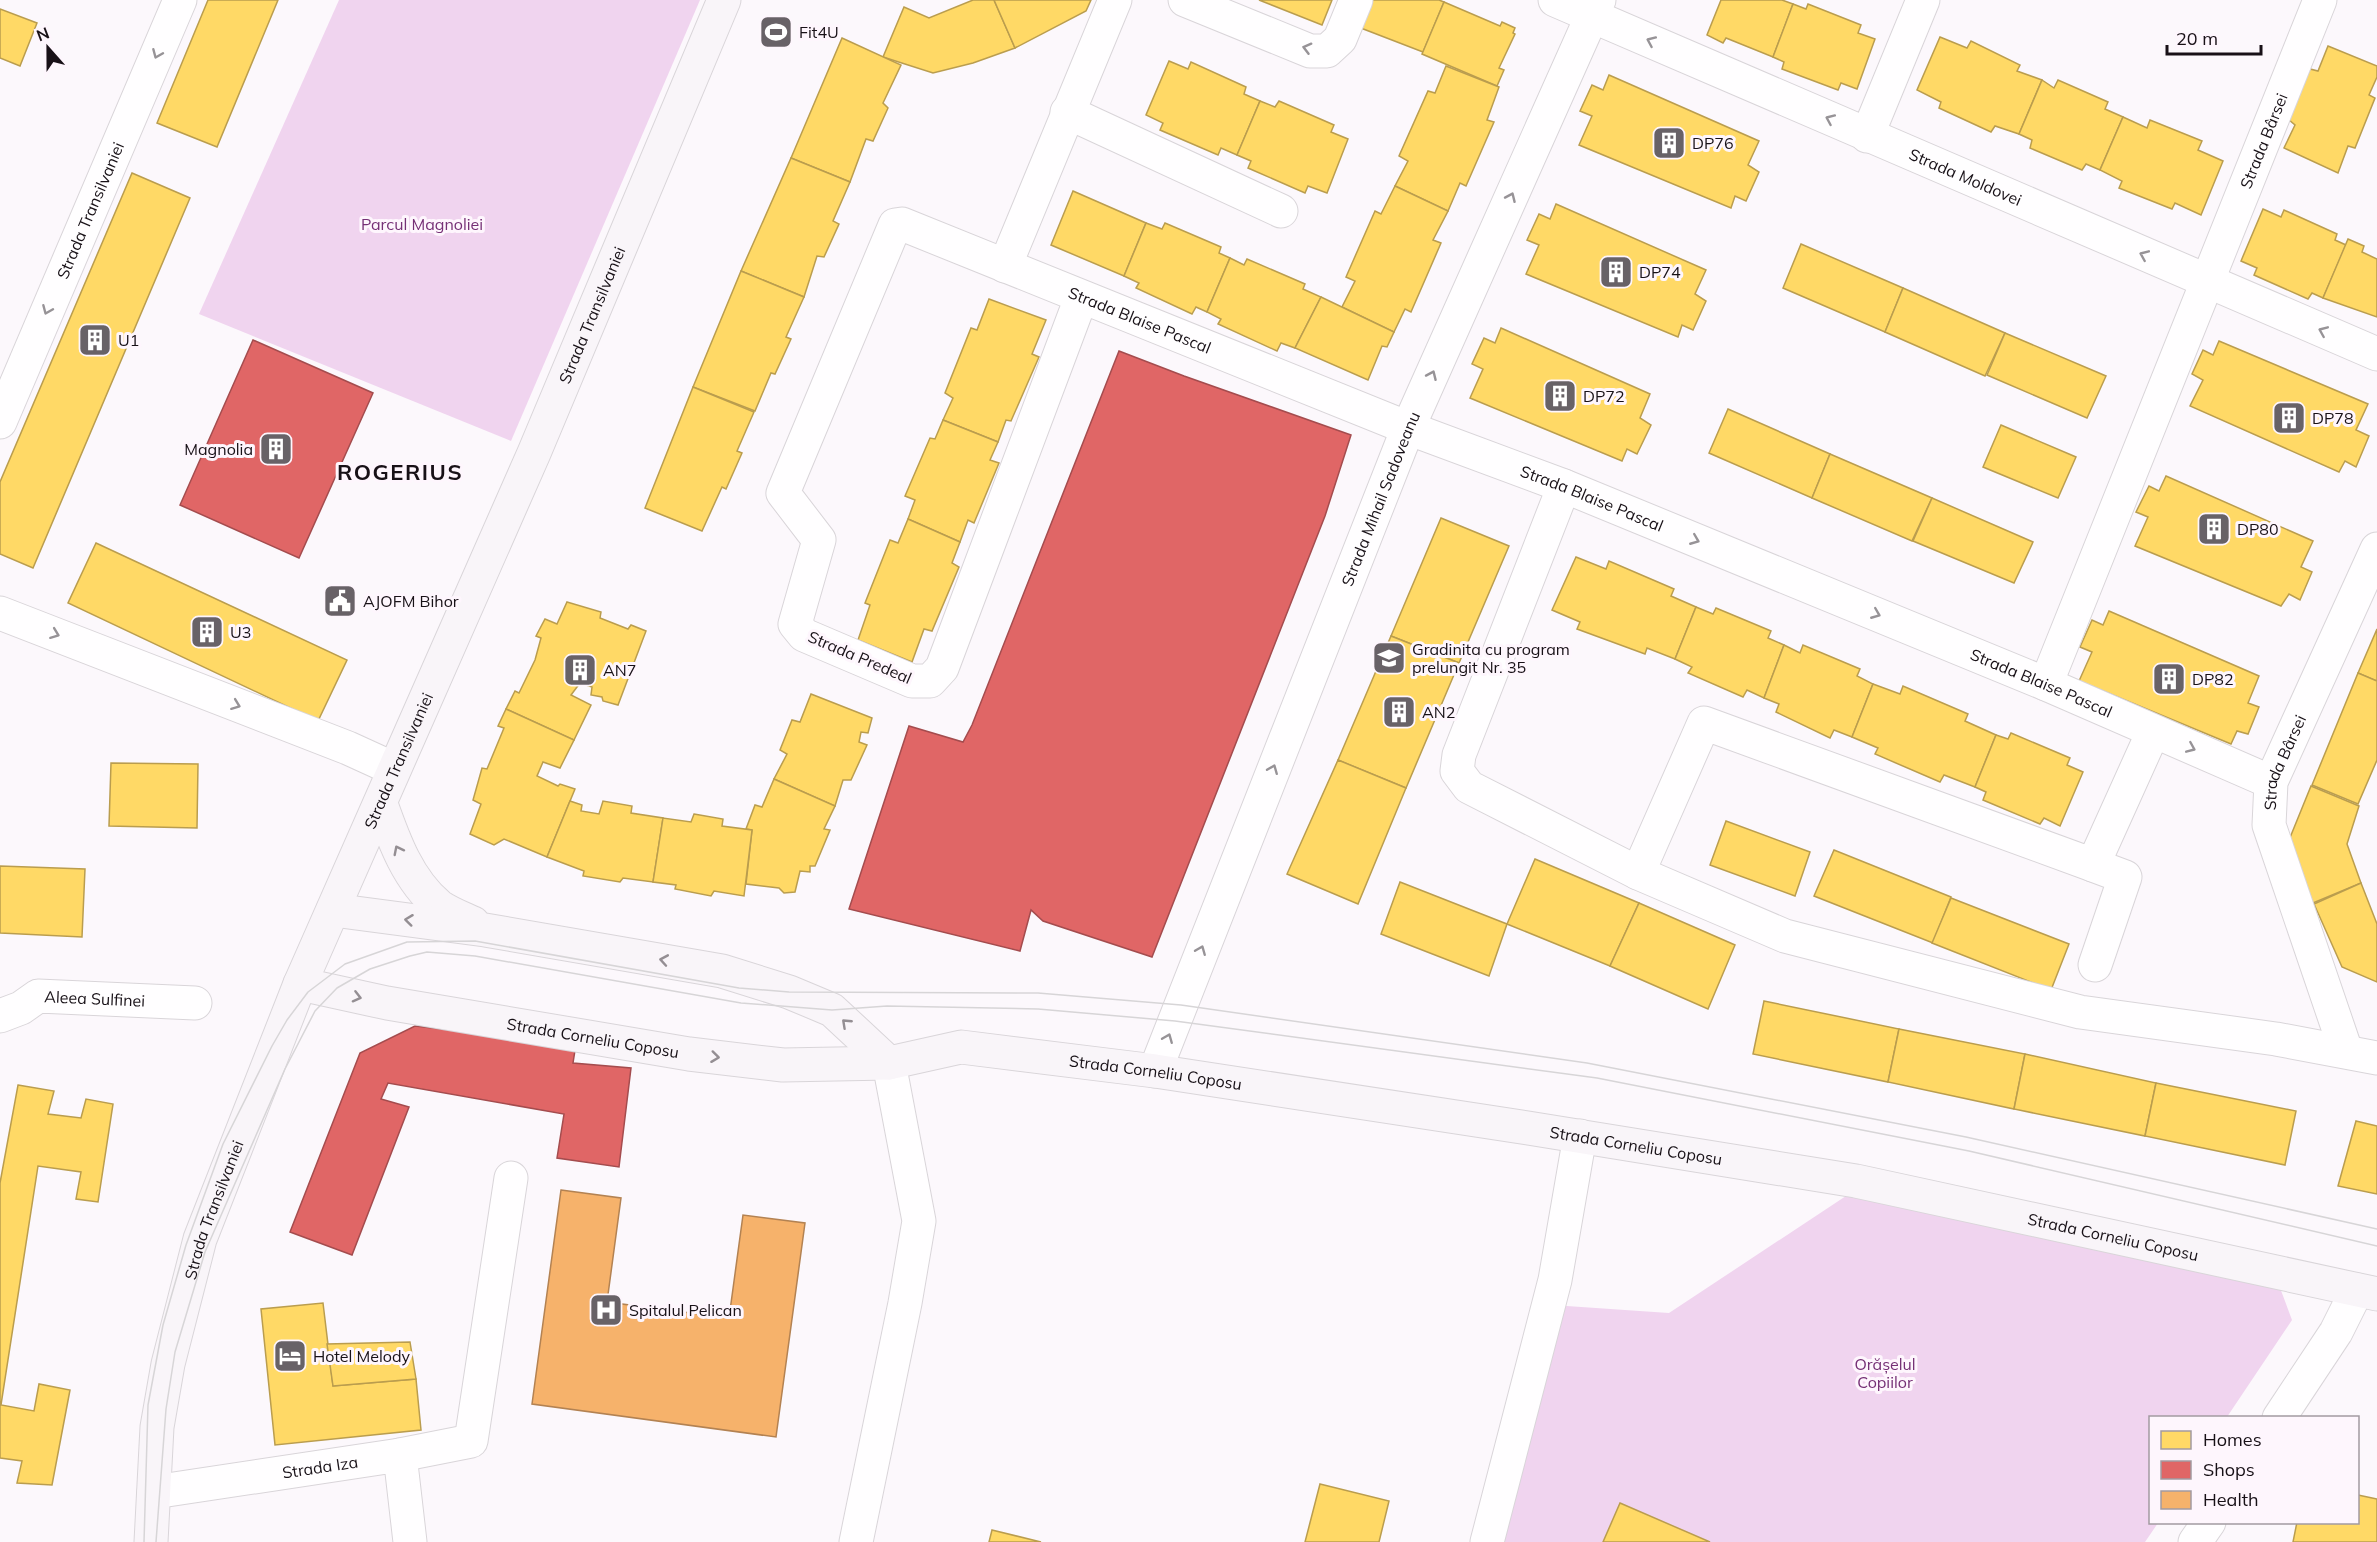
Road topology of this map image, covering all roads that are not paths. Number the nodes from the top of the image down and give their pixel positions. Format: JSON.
{"nodes":[{"id":1,"x":180,"y":0,"type":"edge"},
{"id":2,"x":724,"y":0,"type":"edge"},
{"id":3,"x":1114,"y":0,"type":"edge"},
{"id":4,"x":1185,"y":0,"type":"edge"},
{"id":5,"x":1356,"y":0,"type":"edge"},
{"id":6,"x":1555,"y":0,"type":"edge"},
{"id":7,"x":1923,"y":0,"type":"edge"},
{"id":8,"x":2320,"y":0,"type":"edge"},
{"id":9,"x":1596,"y":8,"type":"edge"},
{"id":10,"x":1067,"y":112,"type":"junction"},
{"id":11,"x":1867,"y":136,"type":"junction"},
{"id":12,"x":1281,"y":211,"type":"dead end"},
{"id":13,"x":909,"y":226,"type":"joint"},
{"id":14,"x":1005,"y":266,"type":"junction"},
{"id":15,"x":2207,"y":282,"type":"junction"},
{"id":16,"x":1081,"y":298,"type":"junction"},
{"id":17,"x":2377,"y":354,"type":"edge"},
{"id":18,"x":0,"y":422,"type":"edge"},
{"id":19,"x":1408,"y":428,"type":"junction"},
{"id":20,"x":1564,"y":486,"type":"junction"},
{"id":21,"x":2377,"y":549,"type":"edge"},
{"id":22,"x":0,"y":613,"type":"edge"},
{"id":23,"x":2046,"y":684,"type":"junction"},
{"id":24,"x":2153,"y":732,"type":"junction"},
{"id":25,"x":394,"y":770,"type":"junction"},
{"id":26,"x":2271,"y":782,"type":"junction"},
{"id":27,"x":381,"y":804,"type":"junction"},
{"id":28,"x":2093,"y":865,"type":"junction"},
{"id":29,"x":1638,"y":873,"type":"junction"},
{"id":30,"x":333,"y":910,"type":"junction"},
{"id":31,"x":485,"y":930,"type":"junction"},
{"id":32,"x":2095,"y":965,"type":"dead end"},
{"id":33,"x":300,"y":984,"type":"junction"},
{"id":34,"x":195,"y":1003,"type":"dead end"},
{"id":35,"x":0,"y":1016,"type":"edge"},
{"id":36,"x":2346,"y":1051,"type":"junction"},
{"id":37,"x":2377,"y":1058,"type":"edge"},
{"id":38,"x":889,"y":1063,"type":"junction"},
{"id":39,"x":1155,"y":1071,"type":"junction"},
{"id":40,"x":1580,"y":1136,"type":"junction"},
{"id":41,"x":511,"y":1178,"type":"dead end"},
{"id":42,"x":2367,"y":1292,"type":"edge"},
{"id":43,"x":2280,"y":1416,"type":"edge"},
{"id":44,"x":400,"y":1455,"type":"junction"},
{"id":45,"x":154,"y":1492,"type":"junction"},
{"id":46,"x":2208,"y":1524,"type":"edge"},
{"id":47,"x":151,"y":1542,"type":"edge"},
{"id":48,"x":410,"y":1542,"type":"edge"},
{"id":49,"x":856,"y":1542,"type":"edge"},
{"id":50,"x":1487,"y":1542,"type":"edge"},
{"id":51,"x":2195,"y":1542,"type":"edge"}],
"edges":[{"from":1,"to":18,"type":"street","name":"Strada Transilvaniei","one_way":true},
{"from":2,"to":25,"type":"main road","name":"Strada Transilvaniei"},
{"from":3,"to":10,"type":"street"},
{"from":5,"to":4,"type":"street","one_way":true},
{"from":6,"to":9,"type":"street","name":"Strada Moldovei"},
{"from":7,"to":11,"type":"street"},
{"from":8,"to":15,"type":"street","name":"Strada Bârsei"},
{"from":11,"to":9,"type":"street","name":"Strada Moldovei","one_way":true},
{"from":19,"to":9,"type":"street","name":"Strada Mihail Sadoveanu","one_way":true},
{"from":10,"to":12,"type":"street"},
{"from":10,"to":14,"type":"street"},
{"from":15,"to":11,"type":"street","name":"Strada Moldovei","one_way":true},
{"from":13,"to":14,"type":"street","name":"Strada Blaise Pascal"},
{"from":13,"to":16,"type":"street","name":"Strada Predeal"},
{"from":14,"to":16,"type":"street","name":"Strada Blaise Pascal"},
{"from":17,"to":15,"type":"street","name":"Strada Moldovei","one_way":true},
{"from":15,"to":23,"type":"street","name":"Strada Bârsei"},
{"from":16,"to":19,"type":"street","name":"Strada Blaise Pascal"},
{"from":19,"to":20,"type":"street","name":"Strada Blaise Pascal"},
{"from":39,"to":19,"type":"street","name":"Strada Mihail Sadoveanu","one_way":true},
{"from":20,"to":23,"type":"street","name":"Strada Blaise Pascal","one_way":true},
{"from":20,"to":29,"type":"street"},
{"from":21,"to":26,"type":"street","name":"Strada Bârsei"},
{"from":22,"to":25,"type":"street","one_way":true},
{"from":23,"to":24,"type":"street","name":"Strada Blaise Pascal"},
{"from":24,"to":26,"type":"street","name":"Strada Blaise Pascal","one_way":true},
{"from":24,"to":28,"type":"street"},
{"from":25,"to":27,"type":"main road","name":"Strada Transilvaniei"},
{"from":26,"to":36,"type":"street","name":"Strada Bârsei"},
{"from":27,"to":30,"type":"main road","name":"Strada Transilvaniei"},
{"from":31,"to":27,"type":"main road","one_way":true},
{"from":28,"to":29,"type":"street"},
{"from":28,"to":32,"type":"street"},
{"from":29,"to":36,"type":"street"},
{"from":31,"to":30,"type":"main road","one_way":true},
{"from":30,"to":33,"type":"main road","name":"Strada Transilvaniei"},
{"from":38,"to":31,"type":"main road","one_way":true},
{"from":33,"to":38,"type":"main road","name":"Strada Corneliu Coposu","one_way":true},
{"from":33,"to":45,"type":"main road","name":"Strada Transilvaniei"},
{"from":34,"to":35,"type":"street","name":"Aleea Sulfinei"},
{"from":36,"to":37,"type":"street"},
{"from":38,"to":39,"type":"main road","name":"Strada Corneliu Coposu"},
{"from":38,"to":49,"type":"street"},
{"from":39,"to":40,"type":"main road","name":"Strada Corneliu Coposu"},
{"from":40,"to":42,"type":"main road","name":"Strada Corneliu Coposu"},
{"from":40,"to":50,"type":"street"},
{"from":41,"to":44,"type":"street","name":"Strada Iza"},
{"from":42,"to":43,"type":"street"},
{"from":44,"to":45,"type":"street","name":"Strada Iza"},
{"from":44,"to":48,"type":"street"},
{"from":45,"to":47,"type":"main road","name":"Strada Transilvaniei"},
{"from":46,"to":51,"type":"street"}]}
